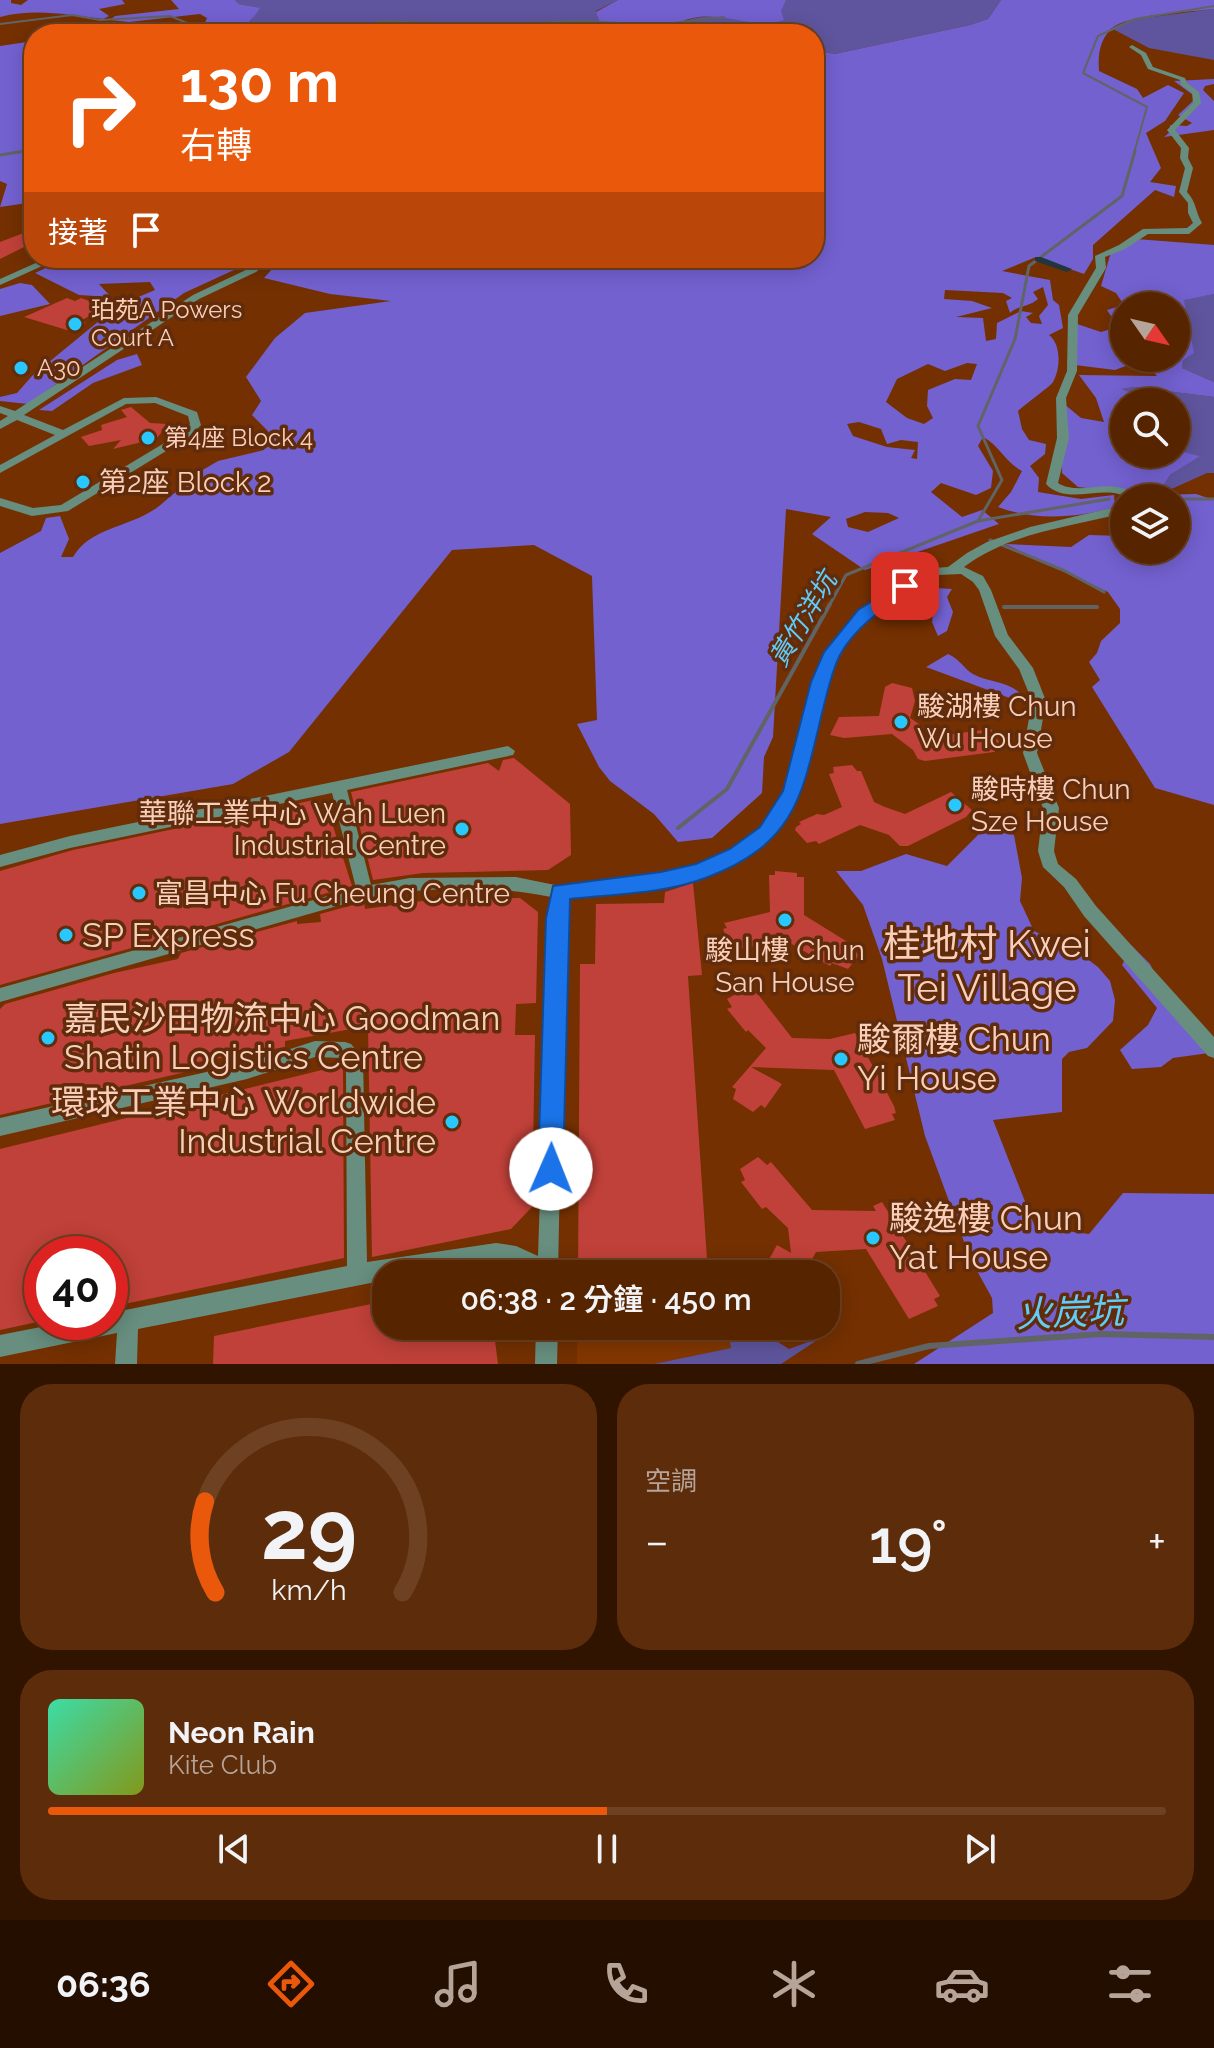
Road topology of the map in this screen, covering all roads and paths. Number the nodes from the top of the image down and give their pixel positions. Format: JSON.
{"nodes":[{"id":1,"x":1132,"y":47,"type":"dead end"},
{"id":2,"x":32,"y":268,"type":"edge"},
{"id":3,"x":255,"y":268,"type":"edge"},
{"id":4,"x":0,"y":282,"type":"edge"},
{"id":5,"x":0,"y":409,"type":"edge"},
{"id":6,"x":18,"y":416,"type":"junction"},
{"id":7,"x":0,"y":426,"type":"edge"},
{"id":8,"x":63,"y":434,"type":"junction"},
{"id":9,"x":0,"y":470,"type":"edge"},
{"id":10,"x":1110,"y":489,"type":"edge"},
{"id":11,"x":0,"y":502,"type":"edge"},
{"id":12,"x":1110,"y":513,"type":"edge"},
{"id":13,"x":953,"y":569,"type":"junction"},
{"id":14,"x":508,"y":751,"type":"dead end"},
{"id":15,"x":338,"y":786,"type":"junction"},
{"id":16,"x":0,"y":861,"type":"edge"},
{"id":17,"x":365,"y":892,"type":"junction"},
{"id":18,"x":560,"y":892,"type":"junction"},
{"id":19,"x":0,"y":995,"type":"edge"},
{"id":20,"x":1214,"y":1050,"type":"edge"},
{"id":21,"x":0,"y":1127,"type":"edge"},
{"id":22,"x":450,"y":1260,"type":"edge"},
{"id":23,"x":525,"y":1260,"type":"edge"},
{"id":24,"x":545,"y":1260,"type":"edge"},
{"id":25,"x":372,"y":1272,"type":"edge"},
{"id":26,"x":357,"y":1274,"type":"junction"},
{"id":27,"x":128,"y":1321,"type":"edge"},
{"id":28,"x":31,"y":1340,"type":"edge"},
{"id":29,"x":127,"y":1340,"type":"edge"},
{"id":30,"x":547,"y":1340,"type":"edge"},
{"id":31,"x":0,"y":1346,"type":"edge"},
{"id":32,"x":126,"y":1364,"type":"edge"},
{"id":33,"x":546,"y":1364,"type":"edge"}],
"edges":[{"from":1,"to":10,"type":"street"},
{"from":2,"to":4,"type":"street"},
{"from":3,"to":6,"type":"street"},
{"from":5,"to":6,"type":"street"},
{"from":6,"to":7,"type":"street"},
{"from":6,"to":8,"type":"street"},
{"from":8,"to":9,"type":"street"},
{"from":8,"to":11,"type":"street"},
{"from":12,"to":13,"type":"street"},
{"from":13,"to":18,"type":"street"},
{"from":13,"to":20,"type":"street"},
{"from":14,"to":15,"type":"street"},
{"from":15,"to":16,"type":"street"},
{"from":15,"to":17,"type":"street"},
{"from":17,"to":18,"type":"street"},
{"from":17,"to":19,"type":"street"},
{"from":18,"to":24,"type":"street"},
{"from":21,"to":26,"type":"street"},
{"from":22,"to":23,"type":"street"},
{"from":25,"to":26,"type":"street"},
{"from":26,"to":27,"type":"street"},
{"from":28,"to":31,"type":"street"},
{"from":29,"to":32,"type":"street"},
{"from":30,"to":33,"type":"street"}]}
